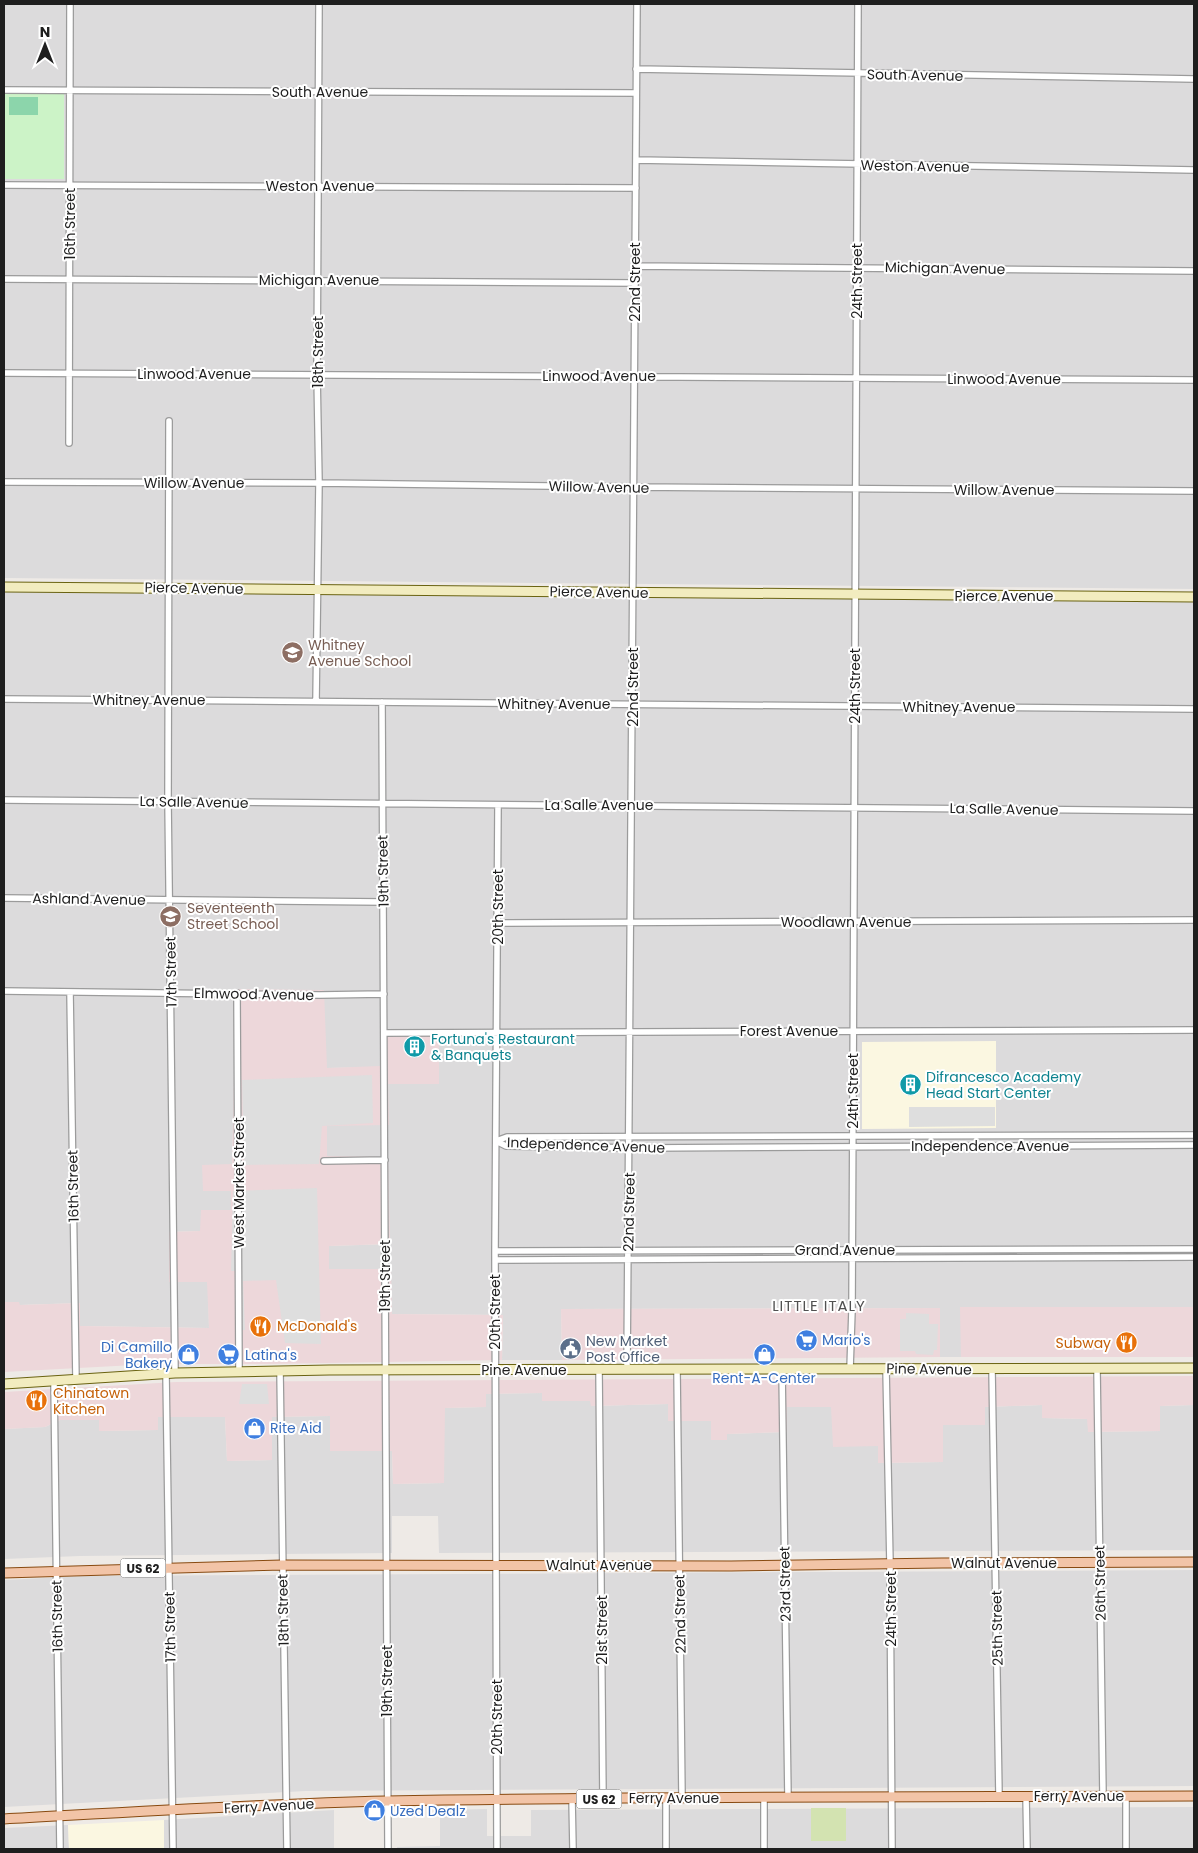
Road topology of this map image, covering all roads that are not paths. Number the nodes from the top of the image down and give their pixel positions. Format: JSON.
{"nodes":[{"id":1,"x":70,"y":4,"type":"edge"},
{"id":2,"x":319,"y":4,"type":"edge"},
{"id":3,"x":637,"y":4,"type":"edge"},
{"id":4,"x":858,"y":4,"type":"edge"},
{"id":5,"x":636,"y":69,"type":"junction"},
{"id":6,"x":858,"y":74,"type":"junction"},
{"id":7,"x":1194,"y":80,"type":"edge"},
{"id":8,"x":70,"y":89,"type":"junction"},
{"id":9,"x":4,"y":90,"type":"edge"},
{"id":10,"x":319,"y":92,"type":"junction"},
{"id":11,"x":636,"y":93,"type":"junction"},
{"id":12,"x":636,"y":160,"type":"junction"},
{"id":13,"x":858,"y":165,"type":"junction"},
{"id":14,"x":1194,"y":170,"type":"edge"},
{"id":15,"x":4,"y":186,"type":"edge"},
{"id":16,"x":70,"y":186,"type":"junction"},
{"id":17,"x":319,"y":186,"type":"junction"},
{"id":18,"x":636,"y":188,"type":"junction"},
{"id":19,"x":635,"y":266,"type":"junction"},
{"id":20,"x":857,"y":268,"type":"junction"},
{"id":21,"x":1194,"y":271,"type":"edge"},
{"id":22,"x":4,"y":279,"type":"edge"},
{"id":23,"x":70,"y":279,"type":"junction"},
{"id":24,"x":318,"y":280,"type":"junction"},
{"id":25,"x":635,"y":283,"type":"junction"},
{"id":26,"x":4,"y":373,"type":"edge"},
{"id":27,"x":69,"y":374,"type":"junction"},
{"id":28,"x":317,"y":374,"type":"junction"},
{"id":29,"x":634,"y":377,"type":"junction"},
{"id":30,"x":857,"y":379,"type":"junction"},
{"id":31,"x":1194,"y":380,"type":"edge"},
{"id":32,"x":169,"y":422,"type":"dead end"},
{"id":33,"x":69,"y":443,"type":"dead end"},
{"id":34,"x":4,"y":482,"type":"edge"},
{"id":35,"x":319,"y":483,"type":"junction"},
{"id":36,"x":170,"y":484,"type":"junction"},
{"id":37,"x":633,"y":487,"type":"junction"},
{"id":38,"x":856,"y":489,"type":"junction"},
{"id":39,"x":1194,"y":491,"type":"edge"},
{"id":40,"x":4,"y":587,"type":"edge"},
{"id":41,"x":169,"y":588,"type":"junction"},
{"id":42,"x":317,"y":589,"type":"junction"},
{"id":43,"x":633,"y":592,"type":"junction"},
{"id":44,"x":856,"y":595,"type":"junction"},
{"id":45,"x":1194,"y":597,"type":"edge"},
{"id":46,"x":4,"y":699,"type":"edge"},
{"id":47,"x":169,"y":701,"type":"junction"},
{"id":48,"x":316,"y":701,"type":"junction"},
{"id":49,"x":382,"y":702,"type":"junction"},
{"id":50,"x":633,"y":704,"type":"junction"},
{"id":51,"x":855,"y":706,"type":"junction"},
{"id":52,"x":1194,"y":709,"type":"edge"},
{"id":53,"x":4,"y":800,"type":"edge"},
{"id":54,"x":168,"y":802,"type":"junction"},
{"id":55,"x":382,"y":804,"type":"junction"},
{"id":56,"x":498,"y":805,"type":"junction"},
{"id":57,"x":632,"y":806,"type":"junction"},
{"id":58,"x":854,"y":808,"type":"junction"},
{"id":59,"x":1194,"y":811,"type":"edge"},
{"id":60,"x":4,"y":898,"type":"edge"},
{"id":61,"x":169,"y":899,"type":"junction"},
{"id":62,"x":383,"y":902,"type":"junction"},
{"id":63,"x":1194,"y":920,"type":"edge"},
{"id":64,"x":854,"y":922,"type":"junction"},
{"id":65,"x":498,"y":923,"type":"junction"},
{"id":66,"x":631,"y":923,"type":"junction"},
{"id":67,"x":4,"y":991,"type":"edge"},
{"id":68,"x":70,"y":992,"type":"junction"},
{"id":69,"x":171,"y":993,"type":"junction"},
{"id":70,"x":237,"y":994,"type":"junction"},
{"id":71,"x":384,"y":994,"type":"junction"},
{"id":72,"x":853,"y":1030,"type":"junction"},
{"id":73,"x":1194,"y":1030,"type":"edge"},
{"id":74,"x":630,"y":1031,"type":"junction"},
{"id":75,"x":497,"y":1032,"type":"junction"},
{"id":76,"x":384,"y":1033,"type":"junction"},
{"id":77,"x":1194,"y":1135,"type":"edge"},
{"id":78,"x":853,"y":1136,"type":"junction"},
{"id":79,"x":629,"y":1138,"type":"junction"},
{"id":80,"x":496,"y":1141,"type":"junction"},
{"id":81,"x":1194,"y":1145,"type":"edge"},
{"id":82,"x":853,"y":1146,"type":"junction"},
{"id":83,"x":629,"y":1148,"type":"junction"},
{"id":84,"x":385,"y":1160,"type":"junction"},
{"id":85,"x":324,"y":1161,"type":"dead end"},
{"id":86,"x":1194,"y":1249,"type":"edge"},
{"id":87,"x":852,"y":1250,"type":"junction"},
{"id":88,"x":495,"y":1251,"type":"junction"},
{"id":89,"x":628,"y":1252,"type":"junction"},
{"id":90,"x":1194,"y":1258,"type":"edge"},
{"id":91,"x":852,"y":1259,"type":"junction"},
{"id":92,"x":495,"y":1260,"type":"junction"},
{"id":93,"x":628,"y":1260,"type":"junction"},
{"id":94,"x":1194,"y":1368,"type":"edge"},
{"id":95,"x":850,"y":1369,"type":"junction"},
{"id":96,"x":886,"y":1369,"type":"junction"},
{"id":97,"x":385,"y":1370,"type":"junction"},
{"id":98,"x":495,"y":1370,"type":"junction"},
{"id":99,"x":599,"y":1370,"type":"junction"},
{"id":100,"x":627,"y":1370,"type":"junction"},
{"id":101,"x":677,"y":1370,"type":"junction"},
{"id":102,"x":782,"y":1370,"type":"junction"},
{"id":103,"x":992,"y":1370,"type":"junction"},
{"id":104,"x":1097,"y":1370,"type":"junction"},
{"id":105,"x":239,"y":1372,"type":"junction"},
{"id":106,"x":280,"y":1372,"type":"junction"},
{"id":107,"x":170,"y":1374,"type":"junction"},
{"id":108,"x":76,"y":1380,"type":"junction"},
{"id":109,"x":54,"y":1382,"type":"junction"},
{"id":110,"x":4,"y":1384,"type":"edge"},
{"id":111,"x":1194,"y":1562,"type":"edge"},
{"id":112,"x":996,"y":1563,"type":"junction"},
{"id":113,"x":1100,"y":1563,"type":"junction"},
{"id":114,"x":785,"y":1564,"type":"junction"},
{"id":115,"x":890,"y":1564,"type":"junction"},
{"id":116,"x":282,"y":1565,"type":"junction"},
{"id":117,"x":496,"y":1565,"type":"junction"},
{"id":118,"x":602,"y":1565,"type":"junction"},
{"id":119,"x":679,"y":1565,"type":"junction"},
{"id":120,"x":386,"y":1567,"type":"junction"},
{"id":121,"x":168,"y":1568,"type":"junction"},
{"id":122,"x":56,"y":1571,"type":"junction"},
{"id":123,"x":4,"y":1574,"type":"edge"},
{"id":124,"x":999,"y":1796,"type":"junction"},
{"id":125,"x":1026,"y":1796,"type":"junction"},
{"id":126,"x":1103,"y":1796,"type":"junction"},
{"id":127,"x":1126,"y":1796,"type":"junction"},
{"id":128,"x":1194,"y":1796,"type":"edge"},
{"id":129,"x":666,"y":1798,"type":"junction"},
{"id":130,"x":682,"y":1798,"type":"junction"},
{"id":131,"x":764,"y":1798,"type":"junction"},
{"id":132,"x":788,"y":1798,"type":"junction"},
{"id":133,"x":892,"y":1798,"type":"junction"},
{"id":134,"x":572,"y":1799,"type":"junction"},
{"id":135,"x":603,"y":1799,"type":"junction"},
{"id":136,"x":497,"y":1800,"type":"junction"},
{"id":137,"x":388,"y":1801,"type":"junction"},
{"id":138,"x":286,"y":1804,"type":"junction"},
{"id":139,"x":173,"y":1810,"type":"junction"},
{"id":140,"x":59,"y":1816,"type":"junction"},
{"id":141,"x":4,"y":1819,"type":"edge"},
{"id":142,"x":60,"y":1849,"type":"edge"},
{"id":143,"x":173,"y":1849,"type":"edge"},
{"id":144,"x":287,"y":1849,"type":"edge"},
{"id":145,"x":388,"y":1849,"type":"edge"},
{"id":146,"x":497,"y":1849,"type":"edge"},
{"id":147,"x":573,"y":1849,"type":"edge"},
{"id":148,"x":666,"y":1849,"type":"edge"},
{"id":149,"x":764,"y":1849,"type":"edge"},
{"id":150,"x":892,"y":1849,"type":"edge"},
{"id":151,"x":1027,"y":1849,"type":"edge"},
{"id":152,"x":1126,"y":1849,"type":"edge"}],
"edges":[{"from":1,"to":8,"type":"street","name":"16th Street"},
{"from":2,"to":10,"type":"street","name":"18th Street"},
{"from":3,"to":5,"type":"street","name":"22nd Street"},
{"from":4,"to":6,"type":"street","name":"24th Street"},
{"from":5,"to":6,"type":"street","name":"South Avenue"},
{"from":5,"to":11,"type":"street","name":"22nd Street"},
{"from":6,"to":7,"type":"street","name":"South Avenue"},
{"from":6,"to":13,"type":"street","name":"24th Street"},
{"from":8,"to":9,"type":"street","name":"South Avenue"},
{"from":8,"to":10,"type":"street","name":"South Avenue"},
{"from":8,"to":16,"type":"street","name":"16th Street"},
{"from":10,"to":11,"type":"street","name":"South Avenue"},
{"from":10,"to":17,"type":"street","name":"18th Street"},
{"from":11,"to":12,"type":"street","name":"22nd Street"},
{"from":12,"to":13,"type":"street","name":"Weston Avenue"},
{"from":12,"to":18,"type":"street","name":"22nd Street"},
{"from":13,"to":14,"type":"street","name":"Weston Avenue"},
{"from":13,"to":20,"type":"street","name":"24th Street"},
{"from":15,"to":16,"type":"street","name":"Weston Avenue"},
{"from":16,"to":17,"type":"street","name":"Weston Avenue"},
{"from":16,"to":23,"type":"street","name":"16th Street"},
{"from":17,"to":18,"type":"street","name":"Weston Avenue"},
{"from":17,"to":24,"type":"street","name":"18th Street"},
{"from":18,"to":19,"type":"street","name":"22nd Street"},
{"from":19,"to":20,"type":"street","name":"Michigan Avenue"},
{"from":19,"to":25,"type":"street","name":"22nd Street"},
{"from":20,"to":21,"type":"street","name":"Michigan Avenue"},
{"from":20,"to":30,"type":"street","name":"24th Street"},
{"from":22,"to":23,"type":"street","name":"Michigan Avenue"},
{"from":23,"to":24,"type":"street","name":"Michigan Avenue"},
{"from":23,"to":27,"type":"street","name":"16th Street"},
{"from":24,"to":25,"type":"street","name":"Michigan Avenue"},
{"from":24,"to":28,"type":"street","name":"18th Street"},
{"from":25,"to":29,"type":"street","name":"22nd Street"},
{"from":26,"to":27,"type":"street","name":"Linwood Avenue"},
{"from":27,"to":28,"type":"street","name":"Linwood Avenue"},
{"from":27,"to":33,"type":"street","name":"16th Street"},
{"from":28,"to":29,"type":"street","name":"Linwood Avenue"},
{"from":28,"to":35,"type":"street","name":"18th Street"},
{"from":29,"to":30,"type":"street","name":"Linwood Avenue"},
{"from":29,"to":37,"type":"street","name":"22nd Street"},
{"from":30,"to":31,"type":"street","name":"Linwood Avenue"},
{"from":30,"to":38,"type":"street","name":"24th Street"},
{"from":32,"to":36,"type":"street","name":"17th Street"},
{"from":34,"to":36,"type":"street","name":"Willow Avenue"},
{"from":35,"to":36,"type":"street","name":"Willow Avenue"},
{"from":35,"to":37,"type":"street","name":"Willow Avenue"},
{"from":35,"to":42,"type":"street","name":"18th Street"},
{"from":36,"to":41,"type":"street","name":"17th Street"},
{"from":37,"to":38,"type":"street","name":"Willow Avenue"},
{"from":37,"to":43,"type":"street","name":"22nd Street"},
{"from":38,"to":39,"type":"street","name":"Willow Avenue"},
{"from":38,"to":44,"type":"street","name":"24th Street"},
{"from":40,"to":41,"type":"main road","name":"Pierce Avenue"},
{"from":41,"to":42,"type":"main road","name":"Pierce Avenue"},
{"from":41,"to":47,"type":"street","name":"17th Street"},
{"from":42,"to":43,"type":"main road","name":"Pierce Avenue"},
{"from":42,"to":48,"type":"street","name":"18th Street"},
{"from":43,"to":44,"type":"main road","name":"Pierce Avenue"},
{"from":43,"to":50,"type":"street","name":"22nd Street"},
{"from":44,"to":45,"type":"main road","name":"Pierce Avenue"},
{"from":44,"to":51,"type":"street","name":"24th Street"},
{"from":46,"to":47,"type":"street","name":"Whitney Avenue"},
{"from":47,"to":48,"type":"street","name":"Whitney Avenue"},
{"from":47,"to":54,"type":"street","name":"17th Street"},
{"from":48,"to":49,"type":"street","name":"Whitney Avenue"},
{"from":49,"to":50,"type":"street","name":"Whitney Avenue"},
{"from":49,"to":55,"type":"street","name":"19th Street"},
{"from":50,"to":51,"type":"street","name":"Whitney Avenue"},
{"from":50,"to":57,"type":"street","name":"22nd Street"},
{"from":51,"to":52,"type":"street","name":"Whitney Avenue"},
{"from":51,"to":58,"type":"street","name":"24th Street"},
{"from":53,"to":54,"type":"street","name":"La Salle Avenue"},
{"from":54,"to":55,"type":"street","name":"La Salle Avenue"},
{"from":54,"to":61,"type":"street","name":"17th Street"},
{"from":55,"to":56,"type":"street","name":"La Salle Avenue"},
{"from":55,"to":62,"type":"street","name":"19th Street"},
{"from":56,"to":57,"type":"street","name":"La Salle Avenue"},
{"from":56,"to":65,"type":"street","name":"20th Street"},
{"from":57,"to":58,"type":"street","name":"La Salle Avenue"},
{"from":57,"to":66,"type":"street","name":"22nd Street"},
{"from":58,"to":59,"type":"street","name":"La Salle Avenue"},
{"from":58,"to":64,"type":"street","name":"24th Street"},
{"from":60,"to":61,"type":"street","name":"Ashland Avenue"},
{"from":61,"to":62,"type":"street","name":"Ashland Avenue"},
{"from":61,"to":69,"type":"street","name":"17th Street"},
{"from":62,"to":71,"type":"street","name":"19th Street"},
{"from":63,"to":64,"type":"street","name":"Woodlawn Avenue"},
{"from":64,"to":66,"type":"street","name":"Woodlawn Avenue"},
{"from":64,"to":72,"type":"street","name":"24th Street"},
{"from":65,"to":66,"type":"street","name":"Woodlawn Avenue"},
{"from":65,"to":75,"type":"street","name":"20th Street"},
{"from":66,"to":74,"type":"street","name":"22nd Street"},
{"from":67,"to":68,"type":"street","name":"Elmwood Avenue"},
{"from":68,"to":69,"type":"street","name":"Elmwood Avenue"},
{"from":68,"to":108,"type":"street","name":"16th Street"},
{"from":69,"to":70,"type":"street","name":"Elmwood Avenue"},
{"from":69,"to":107,"type":"street","name":"17th Street"},
{"from":70,"to":71,"type":"street","name":"Elmwood Avenue"},
{"from":70,"to":105,"type":"street","name":"West Market Street"},
{"from":71,"to":76,"type":"street","name":"19th Street"},
{"from":72,"to":73,"type":"street","name":"Forest Avenue"},
{"from":72,"to":74,"type":"street","name":"Forest Avenue"},
{"from":72,"to":78,"type":"street","name":"24th Street"},
{"from":74,"to":75,"type":"street","name":"Forest Avenue"},
{"from":74,"to":79,"type":"street","name":"22nd Street"},
{"from":75,"to":76,"type":"street","name":"Forest Avenue"},
{"from":75,"to":80,"type":"street","name":"20th Street"},
{"from":76,"to":84,"type":"street","name":"19th Street"},
{"from":77,"to":78,"type":"street","name":"Independence Avenue"},
{"from":78,"to":79,"type":"street","name":"Independence Avenue"},
{"from":78,"to":82,"type":"street","name":"24th Street"},
{"from":79,"to":80,"type":"street","name":"Independence Avenue"},
{"from":79,"to":83,"type":"street","name":"22nd Street"},
{"from":80,"to":83,"type":"street","name":"Independence Avenue"},
{"from":80,"to":88,"type":"street","name":"20th Street"},
{"from":81,"to":82,"type":"street","name":"Independence Avenue"},
{"from":82,"to":83,"type":"street","name":"Independence Avenue"},
{"from":82,"to":87,"type":"street","name":"24th Street"},
{"from":83,"to":89,"type":"street","name":"22nd Street"},
{"from":84,"to":85,"type":"street"},
{"from":84,"to":97,"type":"street","name":"19th Street"},
{"from":86,"to":87,"type":"street","name":"Grand Avenue"},
{"from":87,"to":89,"type":"street","name":"Grand Avenue"},
{"from":87,"to":91,"type":"street","name":"24th Street"},
{"from":88,"to":89,"type":"street","name":"Grand Avenue"},
{"from":88,"to":92,"type":"street","name":"20th Street"},
{"from":89,"to":93,"type":"street","name":"22nd Street"},
{"from":90,"to":91,"type":"street"},
{"from":91,"to":93,"type":"street"},
{"from":91,"to":95,"type":"street","name":"24th Street"},
{"from":92,"to":93,"type":"street"},
{"from":92,"to":98,"type":"street","name":"20th Street"},
{"from":93,"to":100,"type":"street","name":"22nd Street"},
{"from":94,"to":104,"type":"main road","name":"Pine Avenue"},
{"from":95,"to":96,"type":"main road","name":"Pine Avenue"},
{"from":95,"to":102,"type":"main road","name":"Pine Avenue"},
{"from":96,"to":103,"type":"main road","name":"Pine Avenue"},
{"from":96,"to":115,"type":"street","name":"24th Street"},
{"from":97,"to":98,"type":"main road","name":"Pine Avenue"},
{"from":97,"to":106,"type":"main road","name":"Pine Avenue"},
{"from":97,"to":120,"type":"street","name":"19th Street"},
{"from":98,"to":99,"type":"main road","name":"Pine Avenue"},
{"from":98,"to":117,"type":"street","name":"20th Street"},
{"from":99,"to":100,"type":"main road","name":"Pine Avenue"},
{"from":99,"to":118,"type":"street","name":"21st Street"},
{"from":100,"to":101,"type":"main road","name":"Pine Avenue"},
{"from":101,"to":102,"type":"main road","name":"Pine Avenue"},
{"from":101,"to":119,"type":"street","name":"22nd Street"},
{"from":102,"to":114,"type":"street","name":"23rd Street"},
{"from":103,"to":104,"type":"main road","name":"Pine Avenue"},
{"from":103,"to":112,"type":"street","name":"25th Street"},
{"from":104,"to":113,"type":"street","name":"26th Street"},
{"from":105,"to":106,"type":"main road","name":"Pine Avenue"},
{"from":105,"to":107,"type":"main road","name":"Pine Avenue"},
{"from":106,"to":116,"type":"street","name":"18th Street"},
{"from":107,"to":108,"type":"main road","name":"Pine Avenue"},
{"from":107,"to":121,"type":"street","name":"17th Street"},
{"from":108,"to":109,"type":"main road","name":"Pine Avenue"},
{"from":109,"to":110,"type":"main road","name":"Pine Avenue"},
{"from":109,"to":122,"type":"street","name":"16th Street"},
{"from":111,"to":113,"type":"main road","name":"Walnut Avenue","number":"US 62"},
{"from":112,"to":113,"type":"main road","name":"Walnut Avenue","number":"US 62"},
{"from":112,"to":115,"type":"main road","name":"Walnut Avenue","number":"US 62"},
{"from":112,"to":124,"type":"street","name":"25th Street"},
{"from":113,"to":126,"type":"street","name":"26th Street"},
{"from":114,"to":115,"type":"main road","name":"Walnut Avenue","number":"US 62"},
{"from":114,"to":119,"type":"main road","name":"Walnut Avenue","number":"US 62"},
{"from":114,"to":132,"type":"street","name":"23rd Street"},
{"from":115,"to":133,"type":"street","name":"24th Street"},
{"from":116,"to":120,"type":"main road","name":"Walnut Avenue","number":"US 62"},
{"from":116,"to":121,"type":"main road","name":"Walnut Avenue","number":"US 62"},
{"from":116,"to":138,"type":"street","name":"18th Street"},
{"from":117,"to":118,"type":"main road","name":"Walnut Avenue","number":"US 62"},
{"from":117,"to":120,"type":"main road","name":"Walnut Avenue","number":"US 62"},
{"from":117,"to":136,"type":"street","name":"20th Street"},
{"from":118,"to":119,"type":"main road","name":"Walnut Avenue","number":"US 62"},
{"from":118,"to":135,"type":"street","name":"21st Street"},
{"from":119,"to":130,"type":"street","name":"22nd Street"},
{"from":120,"to":137,"type":"street","name":"19th Street"},
{"from":121,"to":122,"type":"main road","name":"Walnut Avenue","number":"US 62"},
{"from":121,"to":139,"type":"street","name":"17th Street"},
{"from":122,"to":123,"type":"main road","name":"Walnut Avenue","number":"US 62"},
{"from":122,"to":140,"type":"street","name":"16th Street"},
{"from":124,"to":125,"type":"main road","name":"Ferry Avenue","number":"US 62"},
{"from":124,"to":133,"type":"main road","name":"Ferry Avenue","number":"US 62"},
{"from":125,"to":126,"type":"main road","name":"Ferry Avenue","number":"US 62"},
{"from":125,"to":151,"type":"street"},
{"from":126,"to":127,"type":"main road","name":"Ferry Avenue","number":"US 62"},
{"from":127,"to":128,"type":"main road","name":"Ferry Avenue","number":"US 62"},
{"from":127,"to":152,"type":"street"},
{"from":129,"to":130,"type":"main road","name":"Ferry Avenue","number":"US 62"},
{"from":129,"to":135,"type":"main road","name":"Ferry Avenue","number":"US 62"},
{"from":129,"to":148,"type":"street"},
{"from":130,"to":131,"type":"main road","name":"Ferry Avenue","number":"US 62"},
{"from":131,"to":132,"type":"main road","name":"Ferry Avenue","number":"US 62"},
{"from":131,"to":149,"type":"street"},
{"from":132,"to":133,"type":"main road","name":"Ferry Avenue","number":"US 62"},
{"from":133,"to":150,"type":"street","name":"24th Street"},
{"from":134,"to":135,"type":"main road","name":"Ferry Avenue","number":"US 62"},
{"from":134,"to":136,"type":"main road","name":"Ferry Avenue","number":"US 62"},
{"from":134,"to":147,"type":"street"},
{"from":136,"to":137,"type":"main road","name":"Ferry Avenue","number":"US 62"},
{"from":136,"to":146,"type":"street","name":"20th Street"},
{"from":137,"to":138,"type":"main road","name":"Ferry Avenue","number":"US 62"},
{"from":137,"to":145,"type":"street","name":"19th Street"},
{"from":138,"to":139,"type":"main road","name":"Ferry Avenue","number":"US 62"},
{"from":138,"to":144,"type":"street","name":"18th Street"},
{"from":139,"to":140,"type":"main road","name":"Ferry Avenue","number":"US 62"},
{"from":139,"to":143,"type":"street","name":"17th Street"},
{"from":140,"to":141,"type":"main road","name":"Ferry Avenue","number":"US 62"},
{"from":140,"to":142,"type":"street","name":"16th Street"}]}
